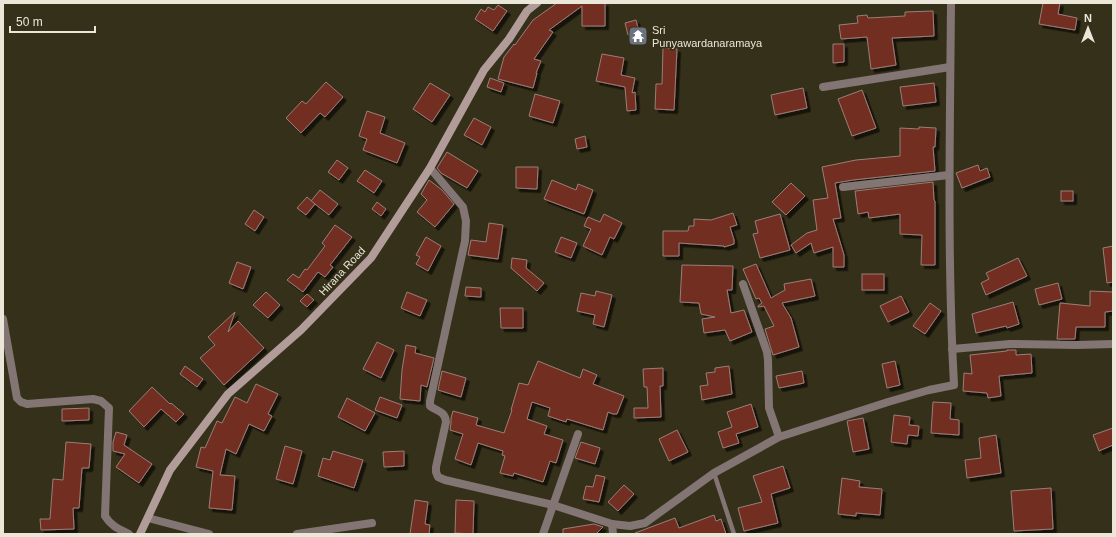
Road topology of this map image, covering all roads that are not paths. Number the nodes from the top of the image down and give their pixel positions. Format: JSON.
{"nodes":[{"id":1,"x":537,"y":3,"type":"edge"},
{"id":2,"x":951,"y":3,"type":"edge"},
{"id":3,"x":950,"y":67,"type":"junction"},
{"id":4,"x":823,"y":87,"type":"dead end"},
{"id":5,"x":430,"y":168,"type":"junction"},
{"id":6,"x":949,"y":175,"type":"junction"},
{"id":7,"x":843,"y":187,"type":"dead end"},
{"id":8,"x":743,"y":284,"type":"dead end"},
{"id":9,"x":3,"y":319,"type":"edge"},
{"id":10,"x":1113,"y":344,"type":"edge"},
{"id":11,"x":952,"y":349,"type":"junction"},
{"id":12,"x":578,"y":434,"type":"dead end"},
{"id":13,"x":779,"y":437,"type":"junction"},
{"id":14,"x":714,"y":473,"type":"junction"},
{"id":15,"x":553,"y":505,"type":"junction"},
{"id":16,"x":148,"y":518,"type":"junction"},
{"id":17,"x":372,"y":523,"type":"dead end"},
{"id":18,"x":612,"y":524,"type":"junction"},
{"id":19,"x":129,"y":534,"type":"edge"},
{"id":20,"x":140,"y":534,"type":"edge"},
{"id":21,"x":209,"y":534,"type":"edge"},
{"id":22,"x":296,"y":534,"type":"edge"},
{"id":23,"x":543,"y":534,"type":"edge"},
{"id":24,"x":613,"y":534,"type":"edge"},
{"id":25,"x":734,"y":534,"type":"edge"}],
"edges":[{"from":1,"to":5,"type":"street","name":"Hirana Road"},
{"from":2,"to":3,"type":"street"},
{"from":3,"to":4,"type":"street"},
{"from":3,"to":6,"type":"street"},
{"from":5,"to":15,"type":"street"},
{"from":5,"to":16,"type":"street","name":"Hirana Road"},
{"from":6,"to":7,"type":"street"},
{"from":6,"to":11,"type":"street"},
{"from":8,"to":13,"type":"street"},
{"from":9,"to":19,"type":"street"},
{"from":10,"to":11,"type":"street"},
{"from":11,"to":13,"type":"street"},
{"from":12,"to":15,"type":"street"},
{"from":13,"to":14,"type":"street"},
{"from":14,"to":18,"type":"street"},
{"from":14,"to":25,"type":"lane"},
{"from":15,"to":18,"type":"street"},
{"from":15,"to":23,"type":"street"},
{"from":16,"to":20,"type":"street","name":"Hirana Road"},
{"from":16,"to":21,"type":"street"},
{"from":17,"to":22,"type":"street"},
{"from":18,"to":24,"type":"street"}]}
